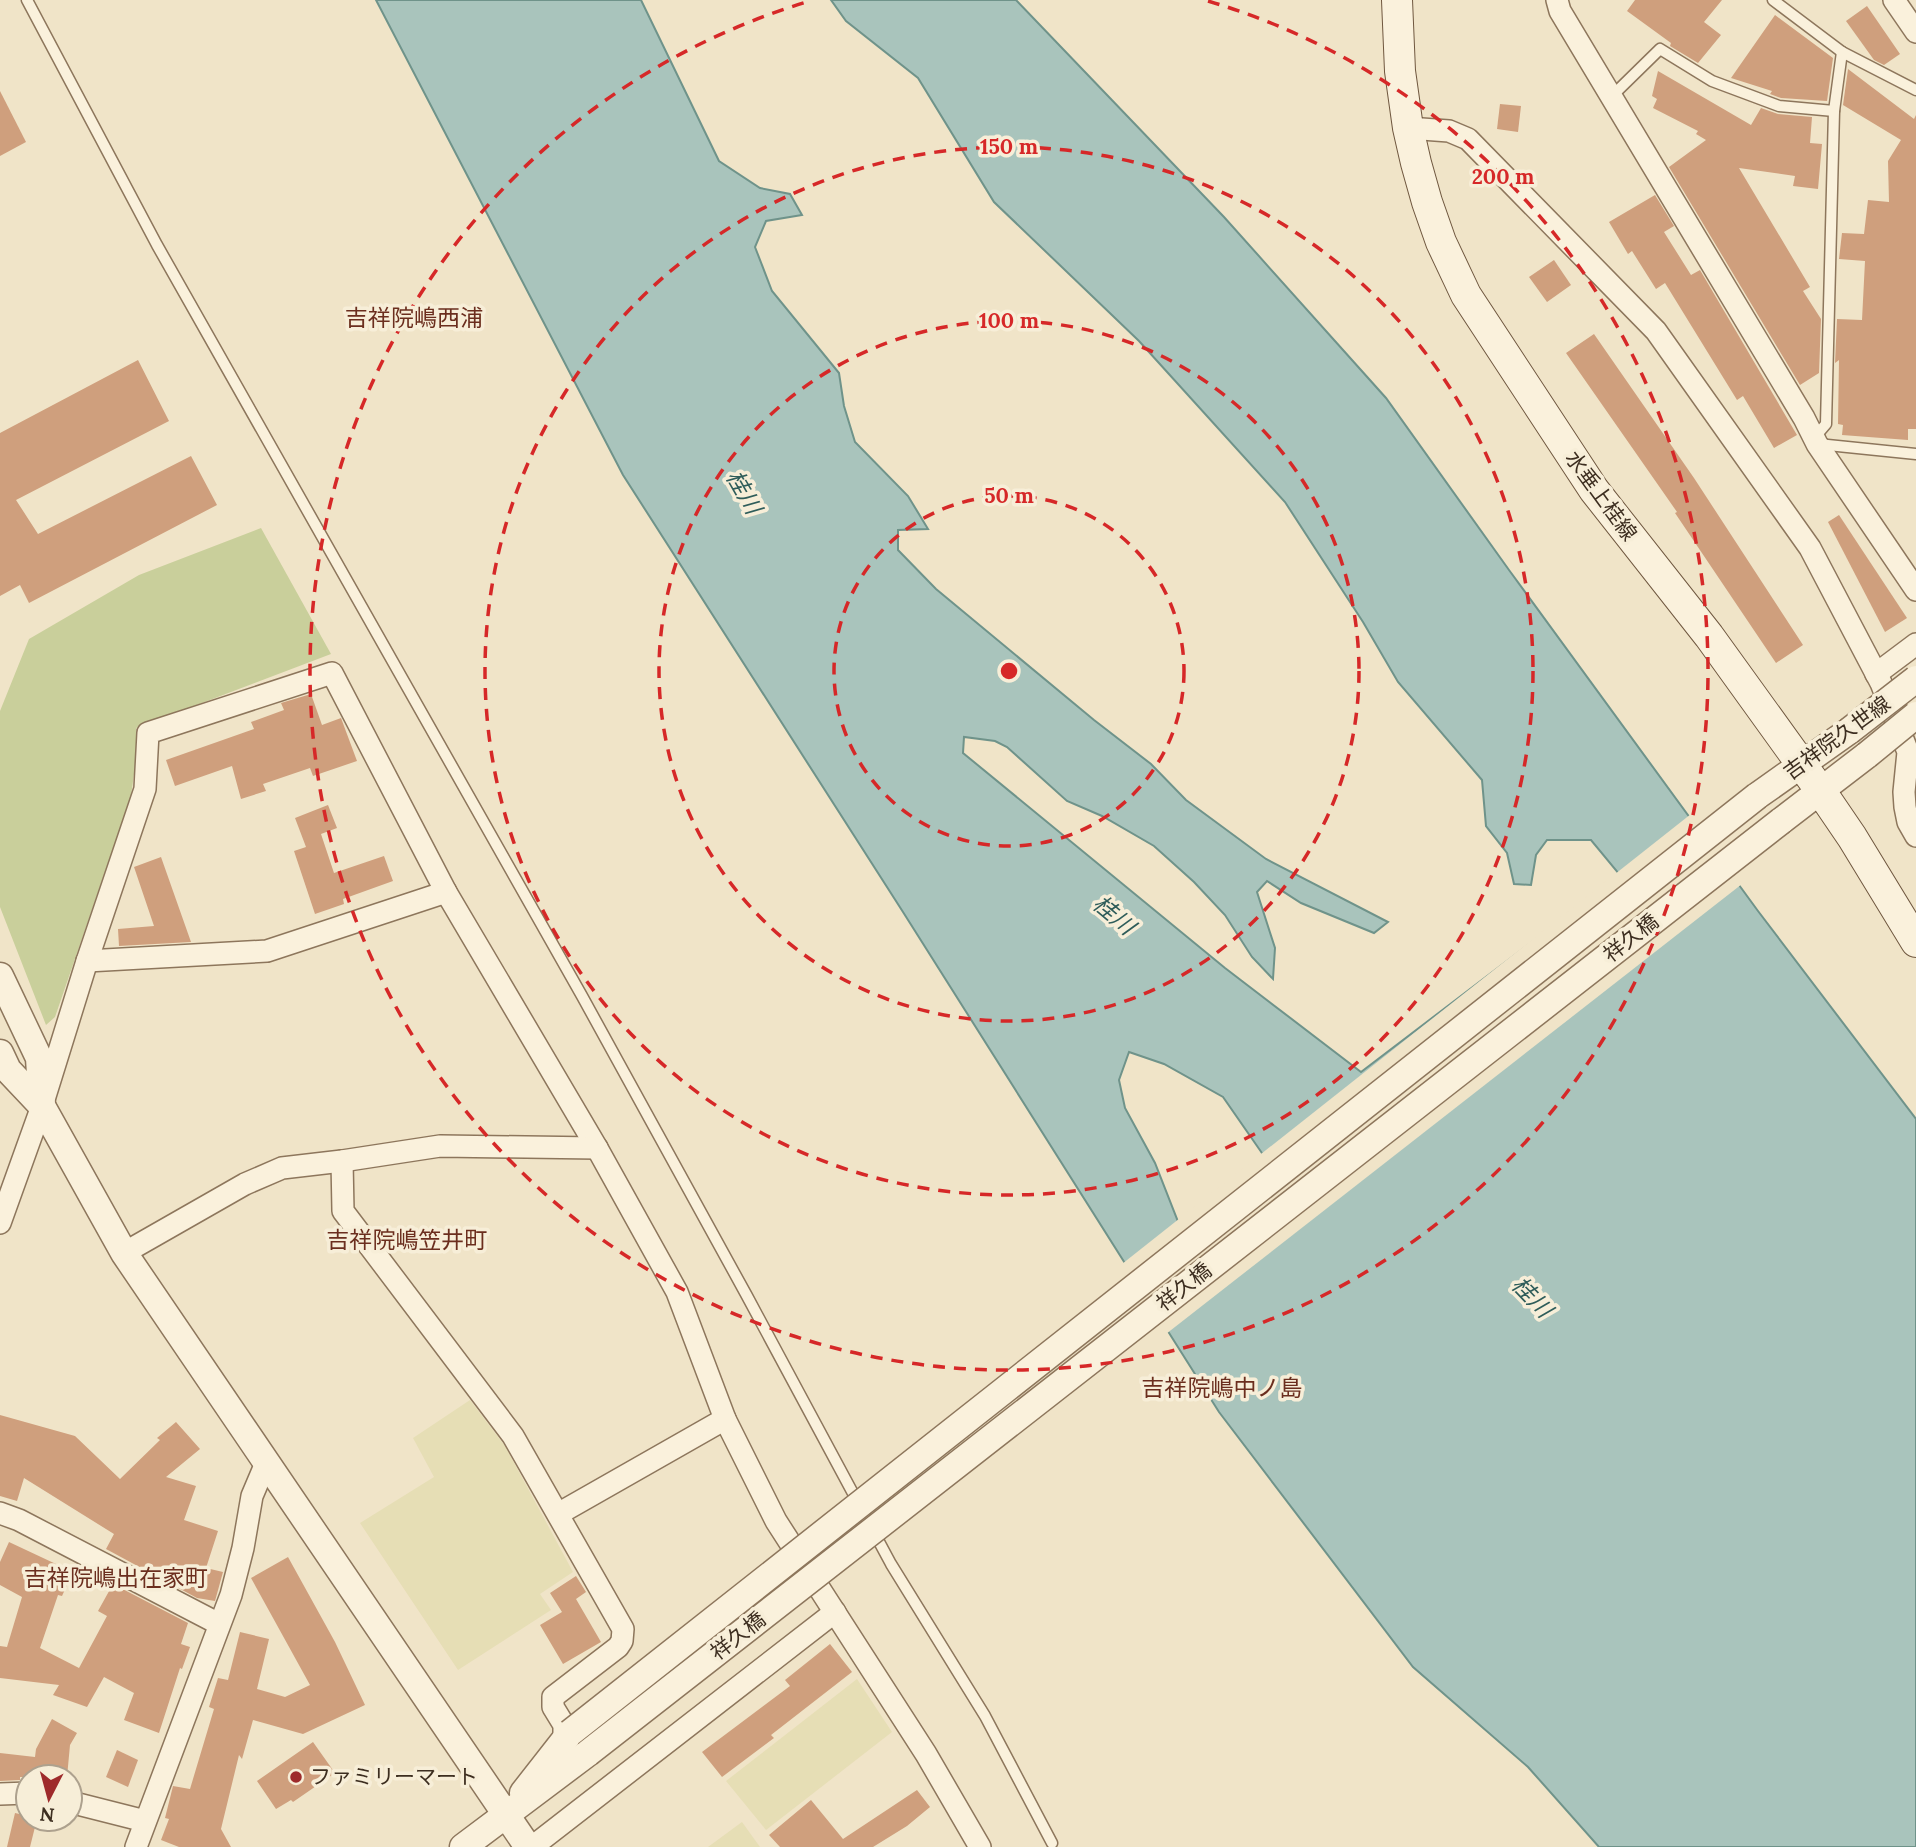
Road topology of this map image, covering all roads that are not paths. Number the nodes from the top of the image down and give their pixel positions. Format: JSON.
{"nodes":[{"id":1,"x":27,"y":0,"type":"edge"},
{"id":2,"x":1398,"y":0,"type":"edge"},
{"id":3,"x":1557,"y":0,"type":"edge"},
{"id":4,"x":1773,"y":0,"type":"edge"},
{"id":5,"x":1894,"y":0,"type":"edge"},
{"id":6,"x":1916,"y":32,"type":"edge"},
{"id":7,"x":1842,"y":52,"type":"junction"},
{"id":8,"x":1916,"y":90,"type":"edge"},
{"id":9,"x":1611,"y":97,"type":"junction"},
{"id":10,"x":1834,"y":111,"type":"junction"},
{"id":11,"x":1408,"y":128,"type":"junction"},
{"id":12,"x":1816,"y":441,"type":"junction"},
{"id":13,"x":1916,"y":454,"type":"edge"},
{"id":14,"x":1916,"y":590,"type":"edge"},
{"id":15,"x":1916,"y":644,"type":"edge"},
{"id":16,"x":1876,"y":674,"type":"junction"},
{"id":17,"x":1916,"y":678,"type":"edge"},
{"id":18,"x":1916,"y":715,"type":"edge"},
{"id":19,"x":1914,"y":753,"type":"edge"},
{"id":20,"x":1800,"y":764,"type":"junction"},
{"id":21,"x":1820,"y":790,"type":"junction"},
{"id":22,"x":1757,"y":796,"type":"joint"},
{"id":23,"x":1780,"y":821,"type":"joint"},
{"id":24,"x":1916,"y":835,"type":"edge"},
{"id":25,"x":446,"y":892,"type":"junction"},
{"id":26,"x":1916,"y":943,"type":"edge"},
{"id":27,"x":87,"y":961,"type":"junction"},
{"id":28,"x":0,"y":976,"type":"edge"},
{"id":29,"x":0,"y":1053,"type":"edge"},
{"id":30,"x":42,"y":1106,"type":"junction"},
{"id":31,"x":597,"y":1149,"type":"junction"},
{"id":32,"x":342,"y":1161,"type":"junction"},
{"id":33,"x":0,"y":1223,"type":"edge"},
{"id":34,"x":124,"y":1253,"type":"junction"},
{"id":35,"x":725,"y":1419,"type":"junction"},
{"id":36,"x":266,"y":1463,"type":"junction"},
{"id":37,"x":0,"y":1513,"type":"edge"},
{"id":38,"x":558,"y":1514,"type":"junction"},
{"id":39,"x":835,"y":1612,"type":"junction"},
{"id":40,"x":219,"y":1624,"type":"junction"},
{"id":41,"x":567,"y":1735,"type":"junction"},
{"id":42,"x":84,"y":1806,"type":"edge"},
{"id":43,"x":506,"y":1817,"type":"junction"},
{"id":44,"x":145,"y":1821,"type":"junction"},
{"id":45,"x":1052,"y":1843,"type":"dead end"},
{"id":46,"x":136,"y":1847,"type":"edge"},
{"id":47,"x":463,"y":1847,"type":"edge"},
{"id":48,"x":530,"y":1847,"type":"edge"},
{"id":49,"x":979,"y":1847,"type":"edge"}],
"edges":[{"from":1,"to":45,"type":"lane"},
{"from":2,"to":11,"type":"main road","name":"水垂上桂線"},
{"from":3,"to":9,"type":"street"},
{"from":4,"to":7,"type":"lane"},
{"from":5,"to":6,"type":"street"},
{"from":7,"to":8,"type":"lane"},
{"from":7,"to":10,"type":"lane"},
{"from":9,"to":10,"type":"lane"},
{"from":9,"to":12,"type":"street"},
{"from":10,"to":12,"type":"lane"},
{"from":11,"to":16,"type":"street"},
{"from":11,"to":20,"type":"main road","name":"水垂上桂線"},
{"from":12,"to":13,"type":"lane"},
{"from":12,"to":14,"type":"street"},
{"from":15,"to":16,"type":"street"},
{"from":16,"to":19,"type":"street"},
{"from":17,"to":20,"type":"street","name":"吉祥院久世線","bridge":true},
{"from":18,"to":21,"type":"street","name":"吉祥院久世線","bridge":true},
{"from":19,"to":24,"type":"street"},
{"from":20,"to":21,"type":"main road","name":"水垂上桂線"},
{"from":20,"to":22,"type":"street","name":"吉祥院久世線"},
{"from":21,"to":23,"type":"street","name":"吉祥院久世線"},
{"from":21,"to":26,"type":"main road","name":"水垂上桂線"},
{"from":22,"to":41,"type":"street","name":"祥久橋","bridge":true},
{"from":23,"to":43,"type":"street","name":"祥久橋","bridge":true},
{"from":25,"to":27,"type":"street"},
{"from":25,"to":27,"type":"street"},
{"from":25,"to":31,"type":"street"},
{"from":27,"to":30,"type":"street"},
{"from":28,"to":30,"type":"street"},
{"from":29,"to":30,"type":"street"},
{"from":30,"to":33,"type":"street"},
{"from":30,"to":34,"type":"street"},
{"from":31,"to":32,"type":"street"},
{"from":31,"to":35,"type":"street"},
{"from":32,"to":34,"type":"street"},
{"from":32,"to":38,"type":"street"},
{"from":34,"to":36,"type":"street"},
{"from":35,"to":38,"type":"street"},
{"from":35,"to":39,"type":"street"},
{"from":36,"to":40,"type":"street"},
{"from":36,"to":43,"type":"street"},
{"from":37,"to":40,"type":"street"},
{"from":38,"to":41,"type":"street"},
{"from":39,"to":48,"type":"street"},
{"from":39,"to":49,"type":"street"},
{"from":40,"to":44,"type":"street"},
{"from":41,"to":43,"type":"street"},
{"from":42,"to":44,"type":"street"},
{"from":43,"to":47,"type":"street"},
{"from":43,"to":48,"type":"street"},
{"from":44,"to":46,"type":"street"}]}
